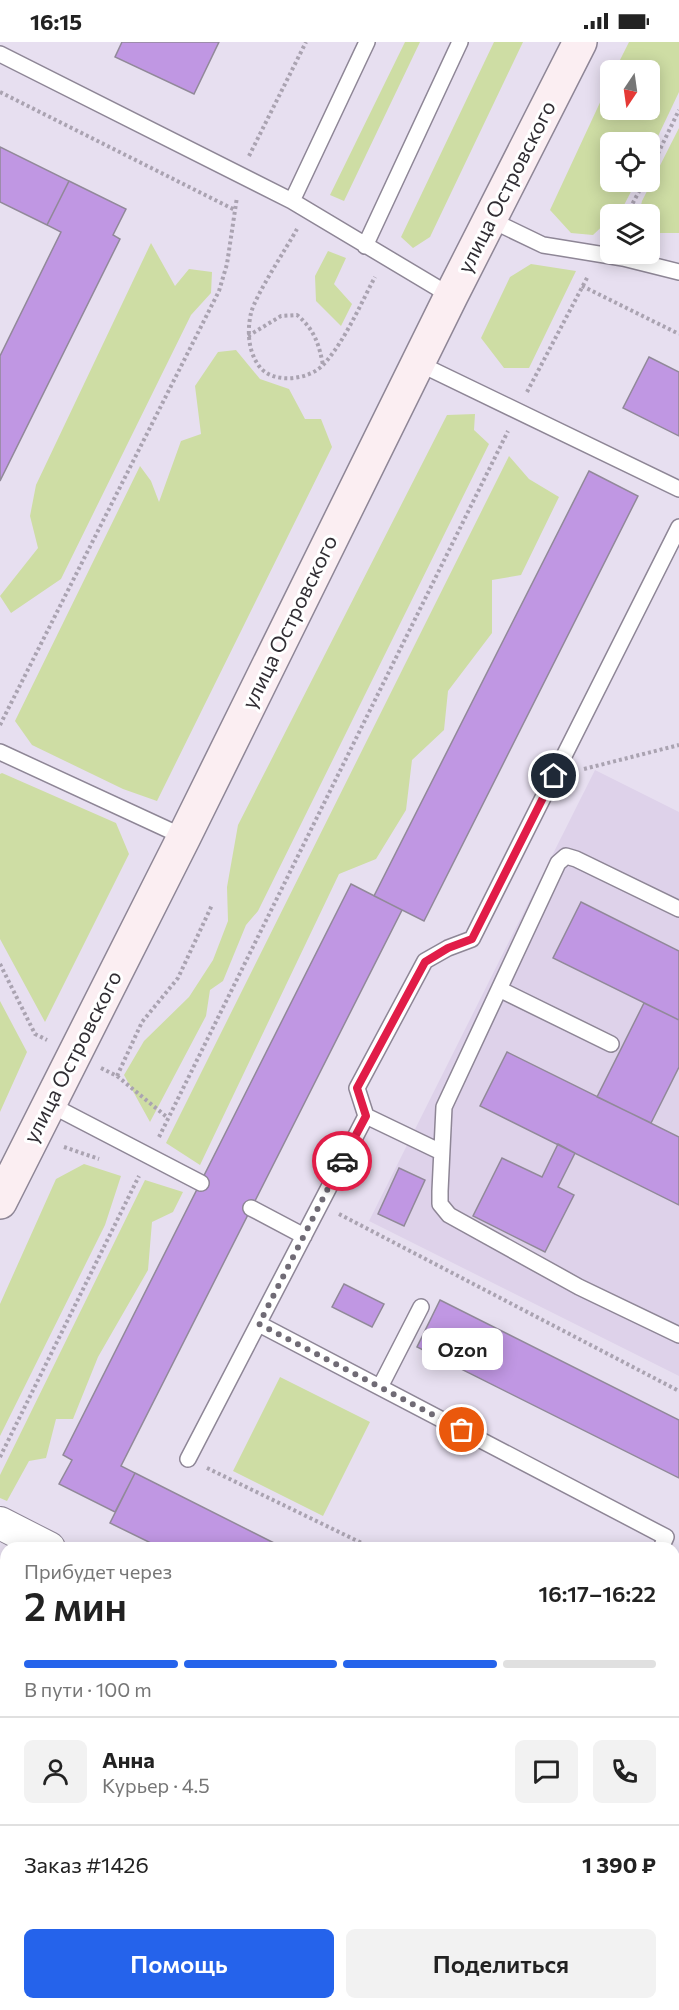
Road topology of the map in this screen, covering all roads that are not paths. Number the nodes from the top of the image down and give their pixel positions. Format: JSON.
{"nodes":[{"id":1,"x":367,"y":42,"type":"edge"},
{"id":2,"x":460,"y":42,"type":"edge"},
{"id":3,"x":580,"y":42,"type":"edge"},
{"id":4,"x":0,"y":54,"type":"edge"},
{"id":5,"x":292,"y":201,"type":"junction"},
{"id":6,"x":491,"y":220,"type":"junction"},
{"id":7,"x":365,"y":246,"type":"junction"},
{"id":8,"x":679,"y":272,"type":"edge"},
{"id":9,"x":451,"y":296,"type":"junction"},
{"id":10,"x":418,"y":363,"type":"junction"},
{"id":11,"x":679,"y":489,"type":"edge"},
{"id":12,"x":679,"y":527,"type":"edge"},
{"id":13,"x":0,"y":752,"type":"edge"},
{"id":14,"x":184,"y":837,"type":"junction"},
{"id":15,"x":679,"y":909,"type":"edge"},
{"id":16,"x":501,"y":990,"type":"junction"},
{"id":17,"x":612,"y":1044,"type":"dead end"},
{"id":18,"x":49,"y":1104,"type":"junction"},
{"id":19,"x":366,"y":1116,"type":"junction"},
{"id":20,"x":441,"y":1152,"type":"junction"},
{"id":21,"x":201,"y":1182,"type":"dead end"},
{"id":22,"x":0,"y":1202,"type":"edge"},
{"id":23,"x":251,"y":1208,"type":"dead end"},
{"id":24,"x":304,"y":1236,"type":"junction"},
{"id":25,"x":421,"y":1307,"type":"dead end"},
{"id":26,"x":259,"y":1324,"type":"junction"},
{"id":27,"x":679,"y":1335,"type":"edge"},
{"id":28,"x":380,"y":1387,"type":"junction"},
{"id":29,"x":188,"y":1459,"type":"road end"},
{"id":30,"x":0,"y":1523,"type":"edge"},
{"id":31,"x":37,"y":1542,"type":"edge"},
{"id":32,"x":664,"y":1542,"type":"edge"}],
"edges":[{"from":1,"to":5,"type":"lane"},
{"from":2,"to":7,"type":"lane"},
{"from":3,"to":6,"type":"main road","name":"улица Островского"},
{"from":4,"to":5,"type":"lane"},
{"from":5,"to":7,"type":"lane"},
{"from":6,"to":8,"type":"lane"},
{"from":6,"to":9,"type":"main road","name":"улица Островского"},
{"from":7,"to":9,"type":"lane"},
{"from":9,"to":10,"type":"main road","name":"улица Островского"},
{"from":10,"to":11,"type":"lane"},
{"from":10,"to":14,"type":"main road","name":"улица Островского"},
{"from":12,"to":19,"type":"lane"},
{"from":13,"to":14,"type":"lane"},
{"from":14,"to":18,"type":"main road","name":"улица Островского"},
{"from":15,"to":16,"type":"lane"},
{"from":16,"to":17,"type":"lane"},
{"from":16,"to":20,"type":"lane"},
{"from":18,"to":21,"type":"lane"},
{"from":18,"to":22,"type":"main road","name":"улица Островского"},
{"from":19,"to":20,"type":"lane"},
{"from":19,"to":24,"type":"lane"},
{"from":20,"to":27,"type":"lane"},
{"from":23,"to":24,"type":"lane"},
{"from":24,"to":26,"type":"lane"},
{"from":25,"to":28,"type":"lane"},
{"from":26,"to":28,"type":"lane"},
{"from":26,"to":29,"type":"lane"},
{"from":28,"to":32,"type":"lane"},
{"from":30,"to":31,"type":"street"}]}
